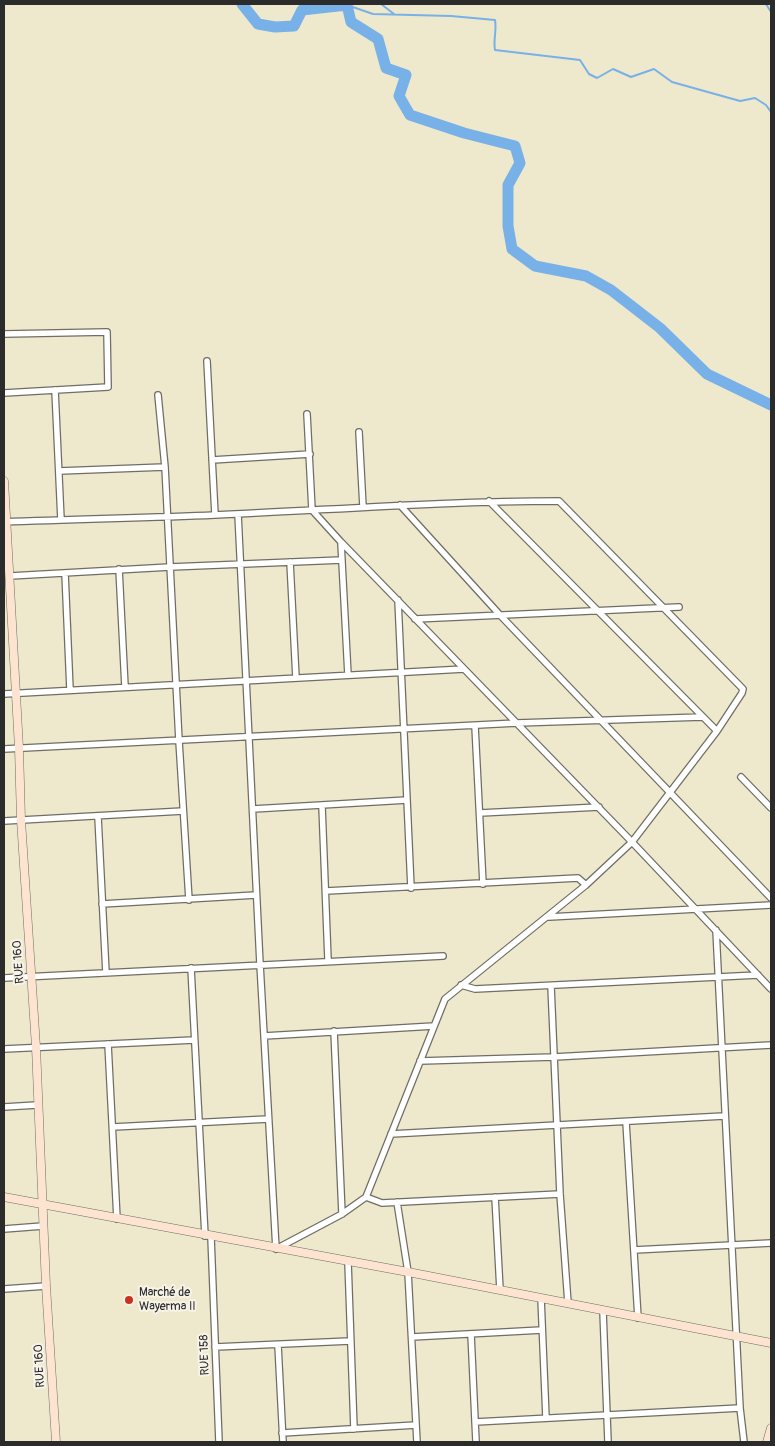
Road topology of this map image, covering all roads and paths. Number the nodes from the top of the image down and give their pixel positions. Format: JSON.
{"nodes":[{"id":1,"x":4,"y":334,"type":"edge"},
{"id":2,"x":208,"y":361,"type":"dead end"},
{"id":3,"x":55,"y":390,"type":"junction"},
{"id":4,"x":4,"y":393,"type":"edge"},
{"id":5,"x":158,"y":395,"type":"dead end"},
{"id":6,"x":307,"y":414,"type":"dead end"},
{"id":7,"x":358,"y":432,"type":"dead end"},
{"id":8,"x":310,"y":454,"type":"junction"},
{"id":9,"x":212,"y":460,"type":"junction"},
{"id":10,"x":165,"y":467,"type":"junction"},
{"id":11,"x":59,"y":471,"type":"junction"},
{"id":12,"x":4,"y":481,"type":"edge"},
{"id":13,"x":489,"y":501,"type":"junction"},
{"id":14,"x":400,"y":505,"type":"junction"},
{"id":15,"x":363,"y":507,"type":"junction"},
{"id":16,"x":312,"y":510,"type":"junction"},
{"id":17,"x":238,"y":514,"type":"junction"},
{"id":18,"x":215,"y":515,"type":"junction"},
{"id":19,"x":167,"y":516,"type":"junction"},
{"id":20,"x":61,"y":520,"type":"junction"},
{"id":21,"x":5,"y":522,"type":"edge"},
{"id":22,"x":341,"y":542,"type":"junction"},
{"id":23,"x":342,"y":560,"type":"junction"},
{"id":24,"x":290,"y":562,"type":"junction"},
{"id":25,"x":239,"y":564,"type":"junction"},
{"id":26,"x":170,"y":567,"type":"junction"},
{"id":27,"x":119,"y":570,"type":"junction"},
{"id":28,"x":65,"y":573,"type":"junction"},
{"id":29,"x":10,"y":576,"type":"junction"},
{"id":30,"x":398,"y":600,"type":"junction"},
{"id":31,"x":679,"y":607,"type":"dead end"},
{"id":32,"x":664,"y":608,"type":"junction"},
{"id":33,"x":597,"y":610,"type":"junction"},
{"id":34,"x":500,"y":615,"type":"junction"},
{"id":35,"x":415,"y":619,"type":"junction"},
{"id":36,"x":464,"y":669,"type":"junction"},
{"id":37,"x":401,"y":672,"type":"junction"},
{"id":38,"x":348,"y":675,"type":"junction"},
{"id":39,"x":296,"y":678,"type":"junction"},
{"id":40,"x":246,"y":682,"type":"junction"},
{"id":41,"x":177,"y":684,"type":"junction"},
{"id":42,"x":126,"y":687,"type":"junction"},
{"id":43,"x":70,"y":690,"type":"junction"},
{"id":44,"x":16,"y":693,"type":"junction"},
{"id":45,"x":4,"y":694,"type":"edge"},
{"id":46,"x":702,"y":717,"type":"junction"},
{"id":47,"x":601,"y":722,"type":"junction"},
{"id":48,"x":517,"y":723,"type":"junction"},
{"id":49,"x":475,"y":726,"type":"junction"},
{"id":50,"x":404,"y":729,"type":"junction"},
{"id":51,"x":717,"y":731,"type":"junction"},
{"id":52,"x":249,"y":737,"type":"junction"},
{"id":53,"x":178,"y":742,"type":"junction"},
{"id":54,"x":19,"y":748,"type":"junction"},
{"id":55,"x":4,"y":749,"type":"edge"},
{"id":56,"x":741,"y":777,"type":"dead end"},
{"id":57,"x":670,"y":793,"type":"junction"},
{"id":58,"x":407,"y":800,"type":"junction"},
{"id":59,"x":322,"y":806,"type":"junction"},
{"id":60,"x":599,"y":808,"type":"junction"},
{"id":61,"x":771,"y":808,"type":"edge"},
{"id":62,"x":253,"y":809,"type":"junction"},
{"id":63,"x":183,"y":811,"type":"junction"},
{"id":64,"x":480,"y":813,"type":"junction"},
{"id":65,"x":98,"y":817,"type":"junction"},
{"id":66,"x":21,"y":820,"type":"junction"},
{"id":67,"x":4,"y":821,"type":"edge"},
{"id":68,"x":632,"y":842,"type":"junction"},
{"id":69,"x":483,"y":884,"type":"junction"},
{"id":70,"x":586,"y":885,"type":"junction"},
{"id":71,"x":411,"y":888,"type":"junction"},
{"id":72,"x":326,"y":891,"type":"junction"},
{"id":73,"x":256,"y":895,"type":"junction"},
{"id":74,"x":771,"y":898,"type":"edge"},
{"id":75,"x":189,"y":900,"type":"junction"},
{"id":76,"x":102,"y":904,"type":"junction"},
{"id":77,"x":771,"y":905,"type":"edge"},
{"id":78,"x":696,"y":908,"type":"junction"},
{"id":79,"x":548,"y":917,"type":"junction"},
{"id":80,"x":716,"y":930,"type":"junction"},
{"id":81,"x":443,"y":956,"type":"dead end"},
{"id":82,"x":328,"y":960,"type":"junction"},
{"id":83,"x":260,"y":964,"type":"junction"},
{"id":84,"x":190,"y":968,"type":"junction"},
{"id":85,"x":106,"y":973,"type":"junction"},
{"id":86,"x":758,"y":975,"type":"junction"},
{"id":87,"x":718,"y":976,"type":"junction"},
{"id":88,"x":31,"y":977,"type":"junction"},
{"id":89,"x":4,"y":978,"type":"edge"},
{"id":90,"x":461,"y":985,"type":"junction"},
{"id":91,"x":551,"y":986,"type":"junction"},
{"id":92,"x":771,"y":989,"type":"edge"},
{"id":93,"x":434,"y":1026,"type":"junction"},
{"id":94,"x":334,"y":1031,"type":"junction"},
{"id":95,"x":264,"y":1036,"type":"junction"},
{"id":96,"x":194,"y":1040,"type":"junction"},
{"id":97,"x":108,"y":1044,"type":"junction"},
{"id":98,"x":771,"y":1045,"type":"edge"},
{"id":99,"x":36,"y":1047,"type":"junction"},
{"id":100,"x":721,"y":1047,"type":"junction"},
{"id":101,"x":4,"y":1049,"type":"edge"},
{"id":102,"x":554,"y":1057,"type":"junction"},
{"id":103,"x":420,"y":1062,"type":"junction"},
{"id":104,"x":37,"y":1105,"type":"junction"},
{"id":105,"x":4,"y":1107,"type":"edge"},
{"id":106,"x":724,"y":1116,"type":"junction"},
{"id":107,"x":268,"y":1119,"type":"junction"},
{"id":108,"x":626,"y":1122,"type":"junction"},
{"id":109,"x":198,"y":1123,"type":"junction"},
{"id":110,"x":557,"y":1126,"type":"junction"},
{"id":111,"x":112,"y":1127,"type":"junction"},
{"id":112,"x":391,"y":1134,"type":"junction"},
{"id":113,"x":560,"y":1194,"type":"junction"},
{"id":114,"x":4,"y":1197,"type":"edge"},
{"id":115,"x":366,"y":1197,"type":"junction"},
{"id":116,"x":495,"y":1198,"type":"junction"},
{"id":117,"x":397,"y":1202,"type":"junction"},
{"id":118,"x":43,"y":1205,"type":"junction"},
{"id":119,"x":342,"y":1214,"type":"junction"},
{"id":120,"x":117,"y":1219,"type":"junction"},
{"id":121,"x":44,"y":1226,"type":"junction"},
{"id":122,"x":4,"y":1229,"type":"edge"},
{"id":123,"x":208,"y":1236,"type":"junction"},
{"id":124,"x":771,"y":1243,"type":"edge"},
{"id":125,"x":732,"y":1245,"type":"junction"},
{"id":126,"x":276,"y":1249,"type":"junction"},
{"id":127,"x":634,"y":1250,"type":"junction"},
{"id":128,"x":348,"y":1262,"type":"junction"},
{"id":129,"x":408,"y":1272,"type":"junction"},
{"id":130,"x":46,"y":1286,"type":"junction"},
{"id":131,"x":4,"y":1289,"type":"edge"},
{"id":132,"x":500,"y":1290,"type":"junction"},
{"id":133,"x":541,"y":1298,"type":"junction"},
{"id":134,"x":568,"y":1304,"type":"junction"},
{"id":135,"x":603,"y":1311,"type":"junction"},
{"id":136,"x":638,"y":1318,"type":"junction"},
{"id":137,"x":542,"y":1330,"type":"junction"},
{"id":138,"x":470,"y":1334,"type":"junction"},
{"id":139,"x":737,"y":1336,"type":"junction"},
{"id":140,"x":412,"y":1337,"type":"junction"},
{"id":141,"x":350,"y":1340,"type":"junction"},
{"id":142,"x":771,"y":1343,"type":"edge"},
{"id":143,"x":278,"y":1345,"type":"junction"},
{"id":144,"x":214,"y":1347,"type":"junction"},
{"id":145,"x":740,"y":1408,"type":"junction"},
{"id":146,"x":607,"y":1415,"type":"junction"},
{"id":147,"x":546,"y":1418,"type":"junction"},
{"id":148,"x":476,"y":1422,"type":"junction"},
{"id":149,"x":416,"y":1425,"type":"junction"},
{"id":150,"x":771,"y":1428,"type":"edge"},
{"id":151,"x":354,"y":1429,"type":"junction"},
{"id":152,"x":282,"y":1433,"type":"junction"},
{"id":153,"x":56,"y":1442,"type":"edge"},
{"id":154,"x":219,"y":1442,"type":"edge"},
{"id":155,"x":283,"y":1442,"type":"edge"},
{"id":156,"x":417,"y":1442,"type":"edge"},
{"id":157,"x":476,"y":1442,"type":"edge"},
{"id":158,"x":608,"y":1442,"type":"edge"},
{"id":159,"x":744,"y":1442,"type":"edge"},
{"id":160,"x":767,"y":1442,"type":"edge"}],
"edges":[{"from":1,"to":3,"type":"street"},
{"from":2,"to":9,"type":"street"},
{"from":3,"to":4,"type":"street"},
{"from":3,"to":11,"type":"street"},
{"from":5,"to":10,"type":"street"},
{"from":6,"to":8,"type":"street"},
{"from":7,"to":15,"type":"street"},
{"from":8,"to":9,"type":"street"},
{"from":8,"to":16,"type":"street"},
{"from":9,"to":18,"type":"street"},
{"from":10,"to":11,"type":"street"},
{"from":10,"to":19,"type":"street"},
{"from":11,"to":20,"type":"street"},
{"from":12,"to":21,"type":"street","name":"RUE 160"},
{"from":13,"to":14,"type":"street"},
{"from":13,"to":32,"type":"street"},
{"from":13,"to":33,"type":"street"},
{"from":14,"to":15,"type":"street"},
{"from":14,"to":34,"type":"street"},
{"from":15,"to":16,"type":"street"},
{"from":16,"to":17,"type":"street"},
{"from":16,"to":22,"type":"street"},
{"from":17,"to":18,"type":"street"},
{"from":17,"to":25,"type":"street"},
{"from":18,"to":19,"type":"street"},
{"from":19,"to":20,"type":"street"},
{"from":19,"to":26,"type":"street"},
{"from":20,"to":21,"type":"street"},
{"from":21,"to":29,"type":"street","name":"RUE 160"},
{"from":22,"to":23,"type":"street"},
{"from":22,"to":30,"type":"street"},
{"from":23,"to":24,"type":"street"},
{"from":23,"to":38,"type":"street"},
{"from":24,"to":25,"type":"street"},
{"from":24,"to":39,"type":"street"},
{"from":25,"to":26,"type":"street"},
{"from":25,"to":40,"type":"street"},
{"from":26,"to":27,"type":"street"},
{"from":26,"to":41,"type":"street"},
{"from":27,"to":28,"type":"street"},
{"from":27,"to":42,"type":"street"},
{"from":28,"to":29,"type":"street"},
{"from":28,"to":43,"type":"street"},
{"from":29,"to":44,"type":"street","name":"RUE 160"},
{"from":30,"to":35,"type":"street"},
{"from":30,"to":37,"type":"street"},
{"from":31,"to":32,"type":"street"},
{"from":32,"to":33,"type":"street"},
{"from":32,"to":51,"type":"street"},
{"from":33,"to":34,"type":"street"},
{"from":33,"to":46,"type":"street"},
{"from":34,"to":35,"type":"street"},
{"from":34,"to":47,"type":"street"},
{"from":35,"to":36,"type":"street"},
{"from":36,"to":37,"type":"street"},
{"from":36,"to":48,"type":"street"},
{"from":37,"to":38,"type":"street"},
{"from":37,"to":50,"type":"street"},
{"from":38,"to":39,"type":"street"},
{"from":39,"to":40,"type":"street"},
{"from":40,"to":41,"type":"street"},
{"from":40,"to":52,"type":"street"},
{"from":41,"to":42,"type":"street"},
{"from":41,"to":53,"type":"street"},
{"from":42,"to":43,"type":"street"},
{"from":43,"to":44,"type":"street"},
{"from":44,"to":45,"type":"street"},
{"from":44,"to":54,"type":"street","name":"RUE 160"},
{"from":46,"to":47,"type":"street"},
{"from":46,"to":51,"type":"street"},
{"from":47,"to":48,"type":"street"},
{"from":47,"to":57,"type":"street"},
{"from":48,"to":49,"type":"street"},
{"from":48,"to":60,"type":"street"},
{"from":49,"to":50,"type":"street"},
{"from":49,"to":64,"type":"street"},
{"from":50,"to":52,"type":"street"},
{"from":50,"to":58,"type":"street"},
{"from":51,"to":57,"type":"street"},
{"from":52,"to":53,"type":"street"},
{"from":52,"to":62,"type":"street"},
{"from":53,"to":54,"type":"street"},
{"from":53,"to":63,"type":"street"},
{"from":54,"to":55,"type":"street"},
{"from":54,"to":66,"type":"street","name":"RUE 160"},
{"from":56,"to":61,"type":"street"},
{"from":57,"to":68,"type":"street"},
{"from":57,"to":74,"type":"street"},
{"from":58,"to":59,"type":"street"},
{"from":58,"to":71,"type":"street"},
{"from":59,"to":62,"type":"street"},
{"from":59,"to":72,"type":"street"},
{"from":60,"to":64,"type":"street"},
{"from":60,"to":68,"type":"street"},
{"from":62,"to":73,"type":"street"},
{"from":63,"to":65,"type":"street"},
{"from":63,"to":75,"type":"street"},
{"from":64,"to":69,"type":"street"},
{"from":65,"to":66,"type":"street"},
{"from":65,"to":76,"type":"street"},
{"from":66,"to":67,"type":"street"},
{"from":66,"to":88,"type":"street","name":"RUE 160"},
{"from":68,"to":70,"type":"street"},
{"from":68,"to":78,"type":"street"},
{"from":69,"to":70,"type":"street"},
{"from":69,"to":71,"type":"street"},
{"from":70,"to":79,"type":"street"},
{"from":71,"to":72,"type":"street"},
{"from":72,"to":82,"type":"street"},
{"from":73,"to":75,"type":"street"},
{"from":73,"to":83,"type":"street"},
{"from":75,"to":76,"type":"street"},
{"from":76,"to":85,"type":"street"},
{"from":77,"to":78,"type":"street"},
{"from":78,"to":79,"type":"street"},
{"from":78,"to":80,"type":"street"},
{"from":79,"to":90,"type":"street"},
{"from":80,"to":86,"type":"street"},
{"from":80,"to":87,"type":"street"},
{"from":81,"to":82,"type":"street"},
{"from":82,"to":83,"type":"street"},
{"from":83,"to":84,"type":"street"},
{"from":83,"to":95,"type":"street"},
{"from":84,"to":85,"type":"street"},
{"from":84,"to":96,"type":"street","name":"RUE 158"},
{"from":85,"to":88,"type":"street"},
{"from":86,"to":87,"type":"street"},
{"from":86,"to":92,"type":"street"},
{"from":87,"to":91,"type":"street"},
{"from":87,"to":100,"type":"street"},
{"from":88,"to":89,"type":"street"},
{"from":88,"to":99,"type":"street","name":"RUE 160"},
{"from":90,"to":91,"type":"street"},
{"from":90,"to":93,"type":"street"},
{"from":91,"to":102,"type":"street"},
{"from":93,"to":94,"type":"street"},
{"from":93,"to":103,"type":"street"},
{"from":94,"to":95,"type":"street"},
{"from":94,"to":119,"type":"street"},
{"from":95,"to":107,"type":"street"},
{"from":96,"to":97,"type":"street"},
{"from":96,"to":109,"type":"street","name":"RUE 158"},
{"from":97,"to":99,"type":"street"},
{"from":97,"to":111,"type":"street"},
{"from":98,"to":100,"type":"street"},
{"from":99,"to":101,"type":"street"},
{"from":99,"to":104,"type":"street","name":"RUE 160"},
{"from":100,"to":102,"type":"street"},
{"from":100,"to":106,"type":"street"},
{"from":102,"to":103,"type":"street"},
{"from":102,"to":110,"type":"street"},
{"from":103,"to":112,"type":"street"},
{"from":104,"to":105,"type":"street"},
{"from":104,"to":118,"type":"street","name":"RUE 160"},
{"from":106,"to":108,"type":"street"},
{"from":106,"to":125,"type":"street"},
{"from":107,"to":109,"type":"street"},
{"from":107,"to":126,"type":"street"},
{"from":108,"to":110,"type":"street"},
{"from":108,"to":127,"type":"street"},
{"from":109,"to":111,"type":"street"},
{"from":109,"to":123,"type":"street","name":"RUE 158"},
{"from":110,"to":112,"type":"street"},
{"from":110,"to":113,"type":"street"},
{"from":111,"to":120,"type":"street"},
{"from":112,"to":115,"type":"street"},
{"from":113,"to":116,"type":"street"},
{"from":113,"to":134,"type":"street"},
{"from":114,"to":118,"type":"street"},
{"from":115,"to":117,"type":"street"},
{"from":115,"to":119,"type":"street"},
{"from":116,"to":117,"type":"street"},
{"from":116,"to":132,"type":"street"},
{"from":117,"to":129,"type":"street"},
{"from":118,"to":120,"type":"street"},
{"from":118,"to":121,"type":"street","name":"RUE 160"},
{"from":119,"to":126,"type":"street"},
{"from":120,"to":123,"type":"street"},
{"from":121,"to":122,"type":"street"},
{"from":121,"to":130,"type":"street","name":"RUE 160"},
{"from":123,"to":126,"type":"street"},
{"from":123,"to":144,"type":"street","name":"RUE 158"},
{"from":124,"to":125,"type":"street"},
{"from":125,"to":127,"type":"street"},
{"from":125,"to":139,"type":"street"},
{"from":126,"to":128,"type":"street"},
{"from":127,"to":136,"type":"street"},
{"from":128,"to":129,"type":"street"},
{"from":128,"to":141,"type":"street"},
{"from":129,"to":132,"type":"street"},
{"from":129,"to":140,"type":"street"},
{"from":130,"to":131,"type":"street"},
{"from":130,"to":153,"type":"street","name":"RUE 160"},
{"from":132,"to":133,"type":"street"},
{"from":133,"to":134,"type":"street"},
{"from":133,"to":137,"type":"street"},
{"from":134,"to":135,"type":"street"},
{"from":135,"to":136,"type":"street"},
{"from":135,"to":146,"type":"street"},
{"from":136,"to":139,"type":"street"},
{"from":137,"to":138,"type":"street"},
{"from":137,"to":147,"type":"street"},
{"from":138,"to":140,"type":"street"},
{"from":138,"to":148,"type":"street"},
{"from":139,"to":142,"type":"street"},
{"from":139,"to":145,"type":"street"},
{"from":140,"to":149,"type":"street"},
{"from":141,"to":143,"type":"street"},
{"from":141,"to":151,"type":"street"},
{"from":143,"to":144,"type":"street"},
{"from":143,"to":152,"type":"street"},
{"from":144,"to":154,"type":"street","name":"RUE 158"},
{"from":145,"to":146,"type":"street"},
{"from":145,"to":159,"type":"street"},
{"from":146,"to":147,"type":"street"},
{"from":146,"to":158,"type":"street"},
{"from":147,"to":148,"type":"street"},
{"from":148,"to":157,"type":"street"},
{"from":149,"to":151,"type":"street"},
{"from":149,"to":156,"type":"street"},
{"from":150,"to":160,"type":"street"},
{"from":151,"to":152,"type":"street"},
{"from":152,"to":155,"type":"street"}]}
